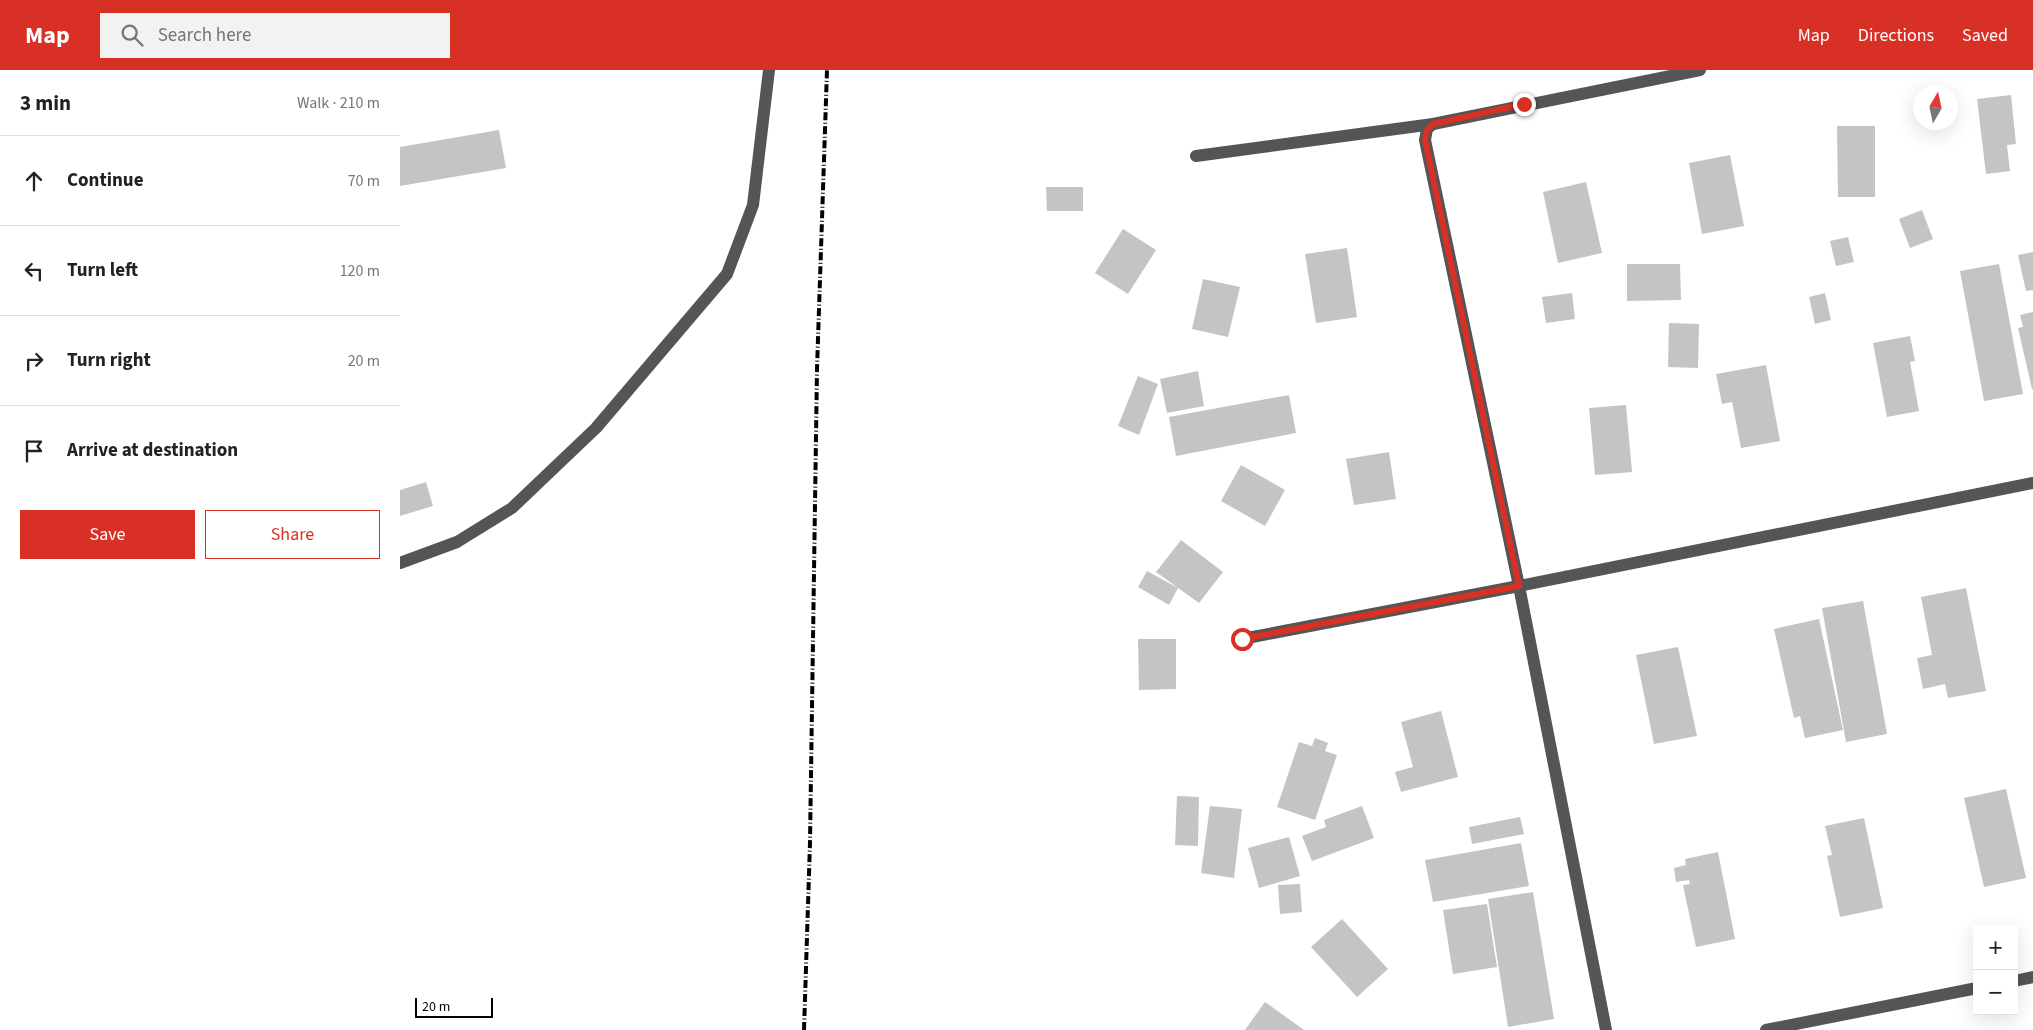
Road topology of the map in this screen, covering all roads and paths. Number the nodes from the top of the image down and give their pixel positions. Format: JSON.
{"nodes":[{"id":1,"x":769,"y":70,"type":"edge"},
{"id":2,"x":1700,"y":70,"type":"edge"},
{"id":3,"x":1433,"y":124,"type":"junction"},
{"id":4,"x":1196,"y":156,"type":"dead end"},
{"id":5,"x":2033,"y":483,"type":"edge"},
{"id":6,"x":400,"y":563,"type":"edge"},
{"id":7,"x":1519,"y":586,"type":"junction"},
{"id":8,"x":1242,"y":639,"type":"dead end"},
{"id":9,"x":2033,"y":977,"type":"edge"},
{"id":10,"x":2018,"y":980,"type":"edge"},
{"id":11,"x":1973,"y":989,"type":"edge"},
{"id":12,"x":1606,"y":1030,"type":"edge"},
{"id":13,"x":1766,"y":1030,"type":"edge"}],
"edges":[{"from":1,"to":6,"type":"street"},
{"from":2,"to":3,"type":"street"},
{"from":3,"to":4,"type":"street"},
{"from":3,"to":7,"type":"street"},
{"from":5,"to":7,"type":"street"},
{"from":7,"to":8,"type":"street"},
{"from":7,"to":12,"type":"street"},
{"from":9,"to":10,"type":"street"},
{"from":11,"to":13,"type":"street"}]}
